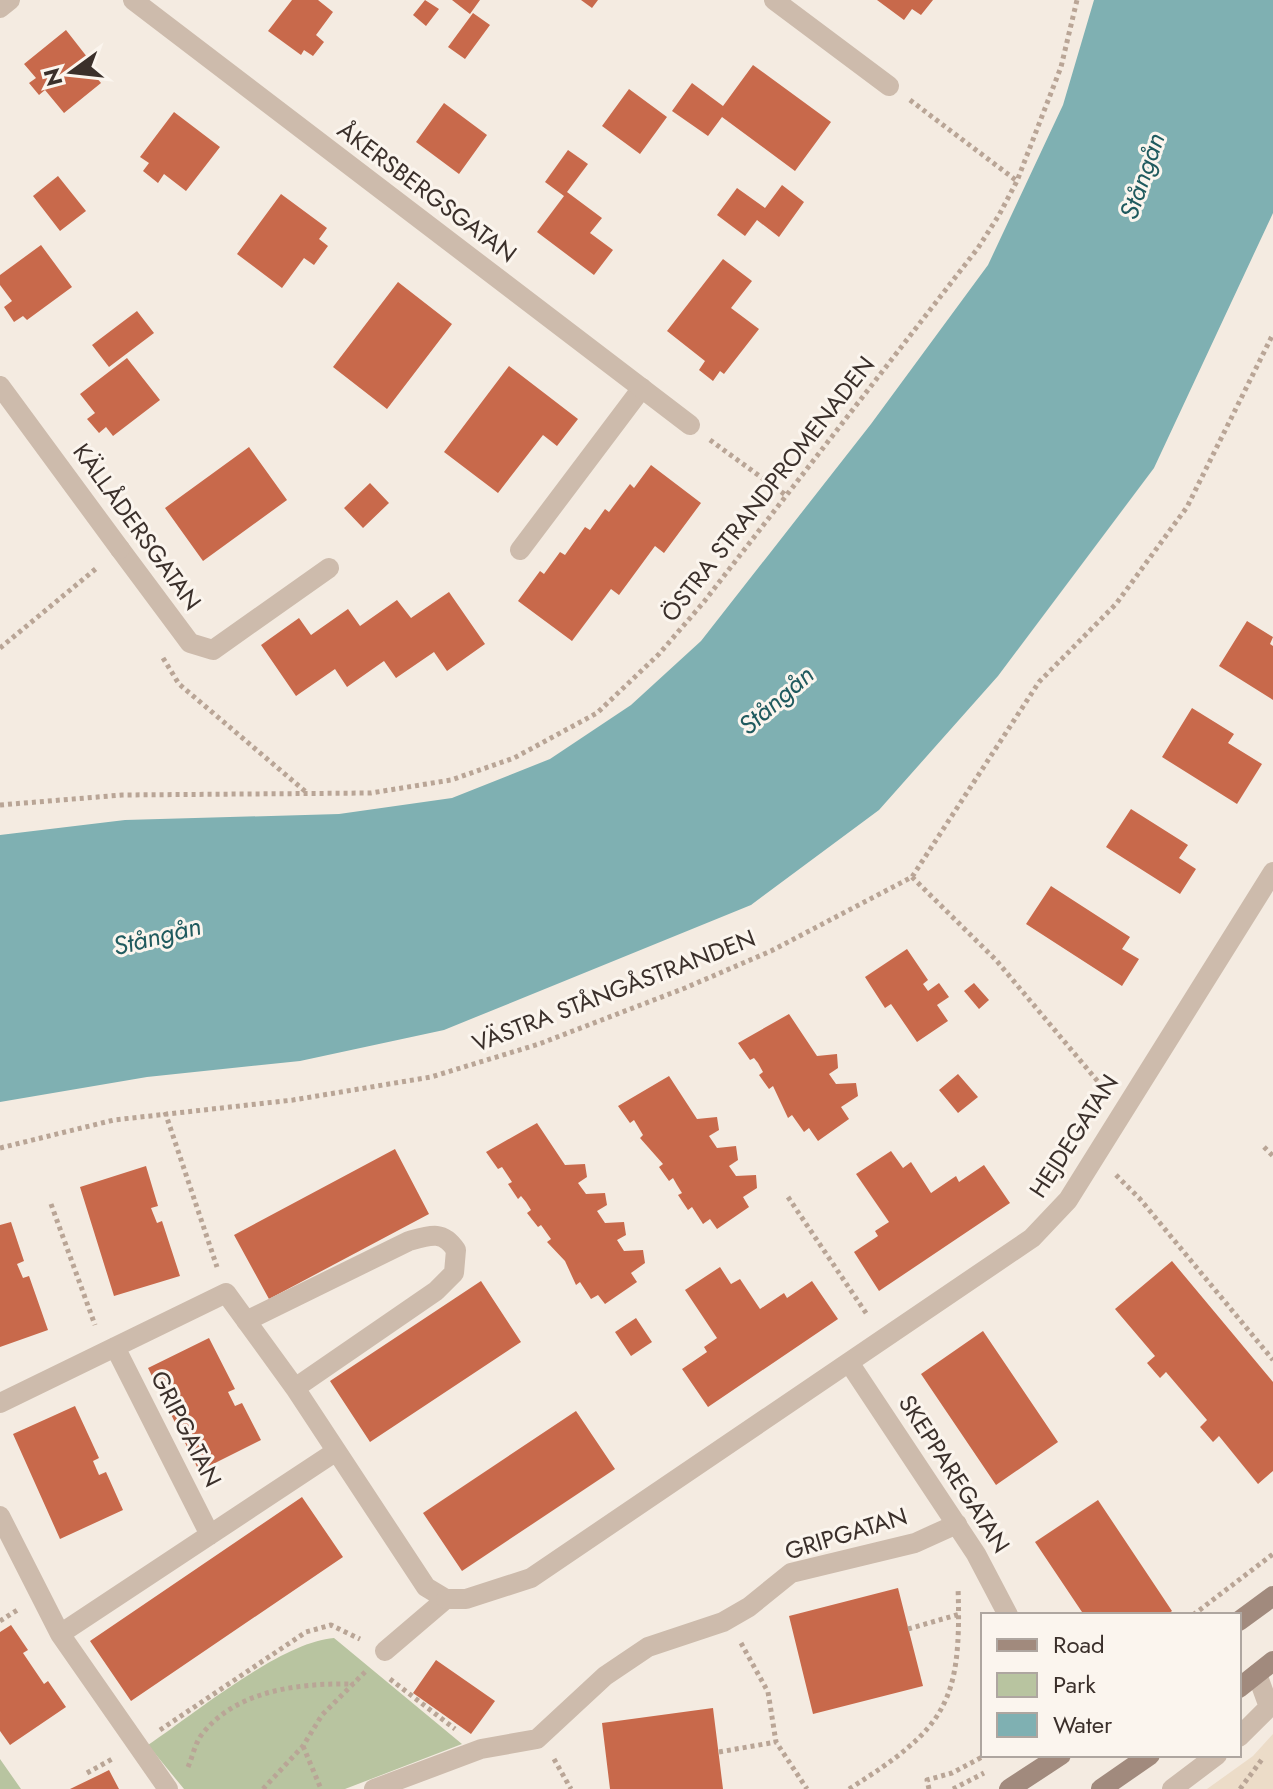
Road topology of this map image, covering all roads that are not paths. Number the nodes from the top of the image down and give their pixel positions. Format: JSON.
{"nodes":[{"id":1,"x":10,"y":0,"type":"edge"},
{"id":2,"x":133,"y":0,"type":"edge"},
{"id":3,"x":774,"y":0,"type":"edge"},
{"id":4,"x":0,"y":8,"type":"edge"},
{"id":5,"x":889,"y":86,"type":"dead end"},
{"id":6,"x":0,"y":386,"type":"edge"},
{"id":7,"x":642,"y":388,"type":"junction"},
{"id":8,"x":690,"y":425,"type":"road end"},
{"id":9,"x":520,"y":550,"type":"dead end"},
{"id":10,"x":329,"y":568,"type":"dead end"},
{"id":11,"x":1273,"y":872,"type":"edge"},
{"id":12,"x":246,"y":1321,"type":"junction"},
{"id":13,"x":110,"y":1350,"type":"junction"},
{"id":14,"x":850,"y":1364,"type":"junction"},
{"id":15,"x":295,"y":1388,"type":"junction"},
{"id":16,"x":0,"y":1403,"type":"edge"},
{"id":17,"x":335,"y":1452,"type":"junction"},
{"id":18,"x":0,"y":1516,"type":"edge"},
{"id":19,"x":957,"y":1524,"type":"junction"},
{"id":20,"x":210,"y":1535,"type":"junction"},
{"id":21,"x":1273,"y":1596,"type":"edge"},
{"id":22,"x":446,"y":1599,"type":"junction"},
{"id":23,"x":1007,"y":1613,"type":"edge"},
{"id":24,"x":1241,"y":1620,"type":"edge"},
{"id":25,"x":60,"y":1634,"type":"junction"},
{"id":26,"x":378,"y":1658,"type":"road end"},
{"id":27,"x":1265,"y":1667,"type":"edge"},
{"id":28,"x":1241,"y":1686,"type":"edge"},
{"id":29,"x":1241,"y":1735,"type":"edge"},
{"id":30,"x":1058,"y":1757,"type":"edge"},
{"id":31,"x":1147,"y":1757,"type":"edge"},
{"id":32,"x":1214,"y":1757,"type":"edge"},
{"id":33,"x":167,"y":1788,"type":"edge"},
{"id":34,"x":374,"y":1789,"type":"edge"},
{"id":35,"x":1009,"y":1789,"type":"edge"},
{"id":36,"x":1101,"y":1789,"type":"edge"},
{"id":37,"x":1172,"y":1789,"type":"edge"}],
"edges":[{"from":1,"to":4,"type":"street"},
{"from":2,"to":7,"type":"street","name":"ÅKERSBERGSGATAN"},
{"from":3,"to":5,"type":"street"},
{"from":6,"to":10,"type":"street","name":"KÄLLÅDERSGATAN"},
{"from":7,"to":8,"type":"street","name":"ÅKERSBERGSGATAN"},
{"from":7,"to":9,"type":"street"},
{"from":11,"to":14,"type":"street","name":"HEJDEGATAN"},
{"from":12,"to":13,"type":"street"},
{"from":12,"to":15,"type":"street"},
{"from":12,"to":15,"type":"street"},
{"from":13,"to":16,"type":"street"},
{"from":13,"to":20,"type":"street","name":"GRIPGATAN"},
{"from":14,"to":19,"type":"street","name":"SKEPPAREGATAN"},
{"from":14,"to":22,"type":"street"},
{"from":15,"to":17,"type":"street"},
{"from":17,"to":20,"type":"street"},
{"from":17,"to":22,"type":"street"},
{"from":18,"to":25,"type":"street"},
{"from":19,"to":23,"type":"street","name":"SKEPPAREGATAN"},
{"from":19,"to":34,"type":"street","name":"GRIPGATAN"},
{"from":20,"to":25,"type":"street"},
{"from":21,"to":24,"type":"main road"},
{"from":22,"to":26,"type":"street"},
{"from":25,"to":33,"type":"street"},
{"from":27,"to":28,"type":"main road"},
{"from":27,"to":29,"type":"street"},
{"from":30,"to":35,"type":"main road"},
{"from":31,"to":36,"type":"main road"},
{"from":32,"to":37,"type":"street"}]}
